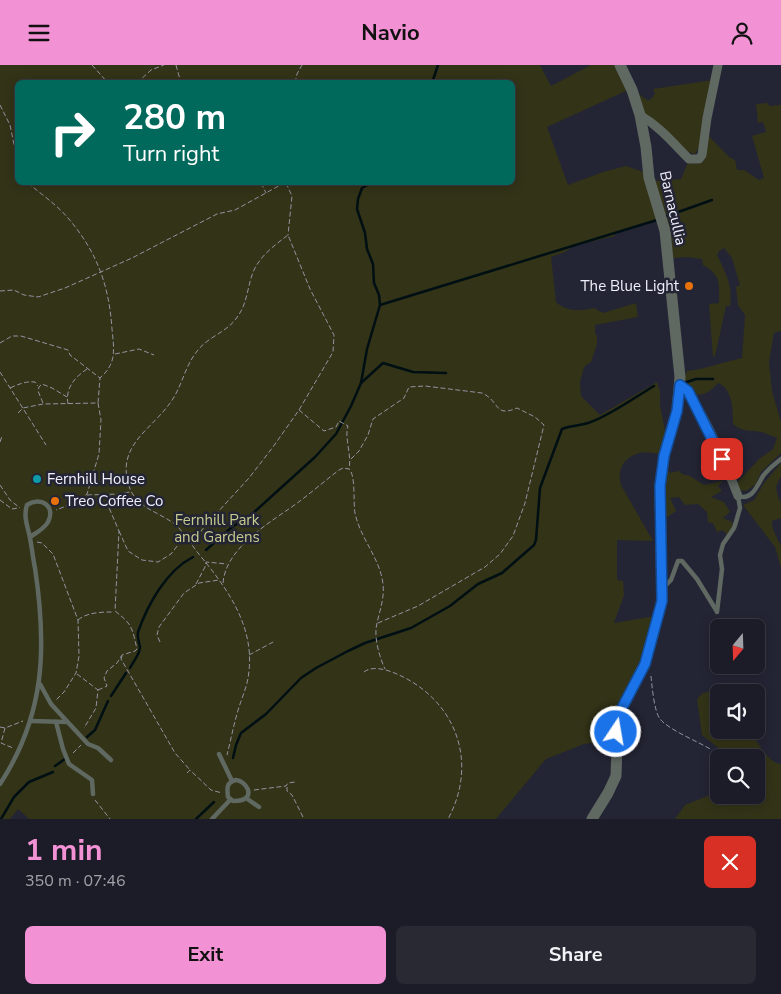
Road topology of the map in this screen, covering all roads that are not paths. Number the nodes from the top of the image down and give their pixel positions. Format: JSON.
{"nodes":[{"id":1,"x":620,"y":65,"type":"edge"},
{"id":2,"x":718,"y":65,"type":"edge"},
{"id":3,"x":640,"y":115,"type":"junction"},
{"id":4,"x":680,"y":391,"type":"junction"},
{"id":5,"x":781,"y":459,"type":"edge"},
{"id":6,"x":738,"y":496,"type":"junction"},
{"id":7,"x":30,"y":540,"type":"junction"},
{"id":8,"x":663,"y":588,"type":"junction"},
{"id":9,"x":40,"y":683,"type":"junction"},
{"id":10,"x":31,"y":721,"type":"junction"},
{"id":11,"x":67,"y":722,"type":"junction"},
{"id":12,"x":56,"y":723,"type":"junction"},
{"id":13,"x":219,"y":754,"type":"dead end"},
{"id":14,"x":112,"y":760,"type":"dead end"},
{"id":15,"x":232,"y":781,"type":"junction"},
{"id":16,"x":0,"y":784,"type":"edge"},
{"id":17,"x":94,"y":793,"type":"road end"},
{"id":18,"x":246,"y":798,"type":"junction"},
{"id":19,"x":230,"y":800,"type":"junction"},
{"id":20,"x":259,"y":807,"type":"dead end"},
{"id":21,"x":212,"y":819,"type":"edge"},
{"id":22,"x":592,"y":819,"type":"edge"}],
"edges":[{"from":1,"to":3,"type":"street","name":"Barnacullia"},
{"from":2,"to":3,"type":"street","name":"Barnacullia"},
{"from":3,"to":4,"type":"street","name":"Barnacullia"},
{"from":4,"to":6,"type":"street"},
{"from":4,"to":8,"type":"street","name":"Barnacullia"},
{"from":5,"to":6,"type":"lane"},
{"from":6,"to":8,"type":"lane"},
{"from":7,"to":7,"type":"lane"},
{"from":7,"to":9,"type":"lane"},
{"from":8,"to":22,"type":"street","name":"Barnacullia"},
{"from":9,"to":10,"type":"lane"},
{"from":9,"to":11,"type":"lane"},
{"from":10,"to":12,"type":"lane"},
{"from":10,"to":16,"type":"lane"},
{"from":11,"to":12,"type":"lane"},
{"from":11,"to":14,"type":"lane"},
{"from":12,"to":17,"type":"lane"},
{"from":13,"to":15,"type":"lane"},
{"from":15,"to":18,"type":"lane"},
{"from":15,"to":19,"type":"lane"},
{"from":18,"to":19,"type":"lane"},
{"from":18,"to":20,"type":"lane"},
{"from":19,"to":21,"type":"lane"}]}
